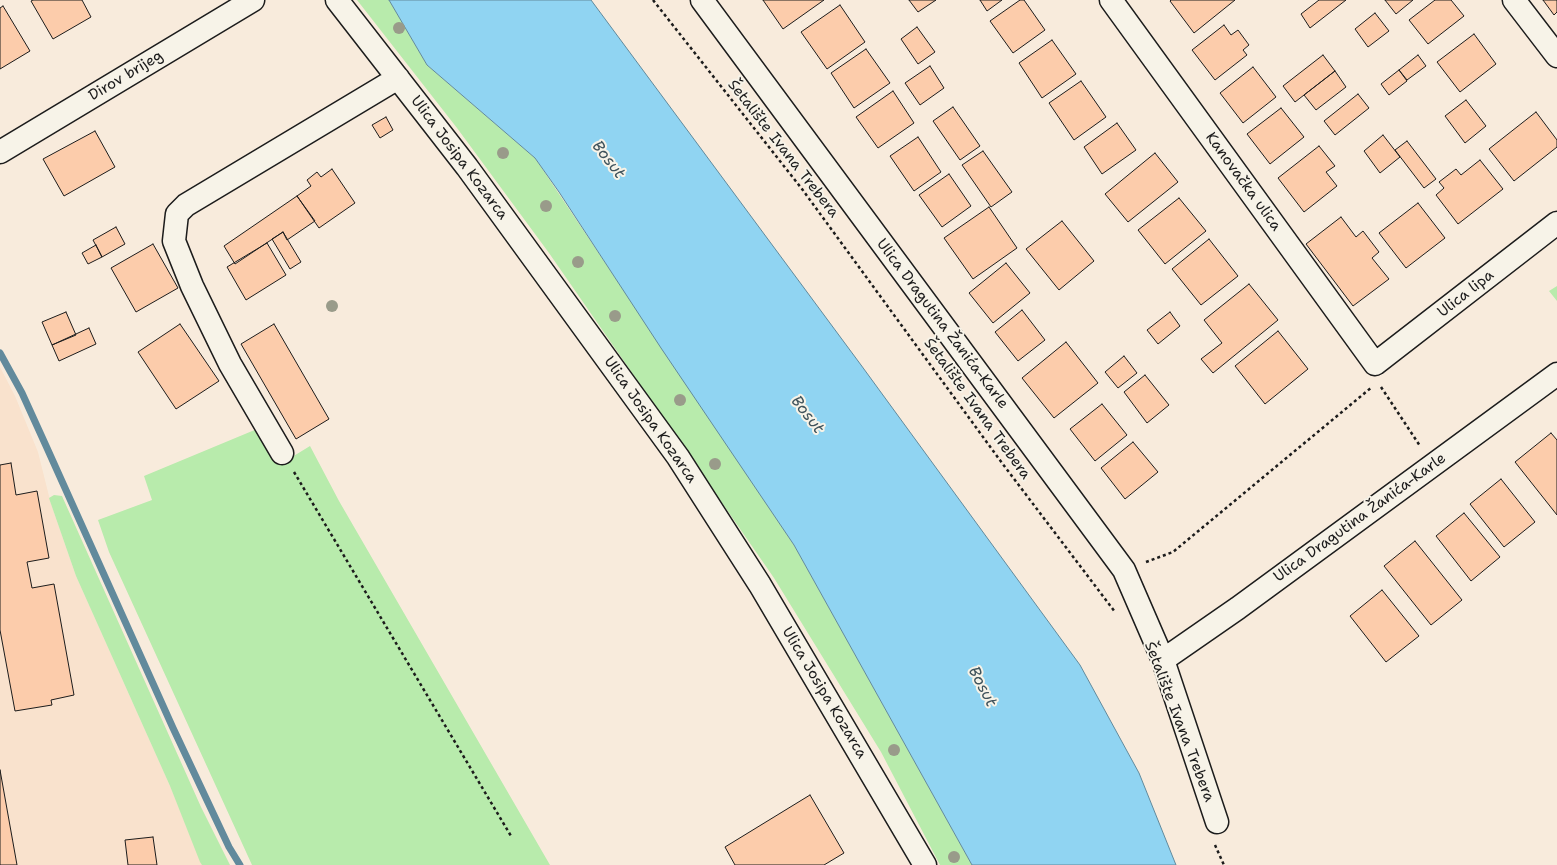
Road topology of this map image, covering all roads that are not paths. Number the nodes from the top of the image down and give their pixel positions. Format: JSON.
{"nodes":[{"id":1,"x":253,"y":0,"type":"edge"},
{"id":2,"x":337,"y":0,"type":"edge"},
{"id":3,"x":702,"y":0,"type":"edge"},
{"id":4,"x":1111,"y":0,"type":"edge"},
{"id":5,"x":1514,"y":0,"type":"edge"},
{"id":6,"x":1557,"y":56,"type":"edge"},
{"id":7,"x":398,"y":78,"type":"junction"},
{"id":8,"x":0,"y":152,"type":"edge"},
{"id":9,"x":1557,"y":223,"type":"edge"},
{"id":10,"x":1375,"y":364,"type":"joint"},
{"id":11,"x":1557,"y":374,"type":"edge"},
{"id":12,"x":282,"y":453,"type":"road end"},
{"id":13,"x":1163,"y":660,"type":"junction"},
{"id":14,"x":1215,"y":831,"type":"road end"},
{"id":15,"x":925,"y":865,"type":"edge"}],
"edges":[{"from":1,"to":8,"type":"street","name":"Dirov brijeg"},
{"from":2,"to":7,"type":"street","name":"Ulica Josipa Kozarca"},
{"from":3,"to":13,"type":"street","name":"Ulica Dragutina Žanića-Karle"},
{"from":4,"to":10,"type":"street","name":"Kanovačka ulica"},
{"from":5,"to":6,"type":"street"},
{"from":7,"to":12,"type":"street"},
{"from":7,"to":15,"type":"street","name":"Ulica Josipa Kozarca"},
{"from":9,"to":10,"type":"street","name":"Ulica lipa"},
{"from":11,"to":13,"type":"street","name":"Ulica Dragutina Žanića-Karle"},
{"from":13,"to":14,"type":"street","name":"Ulica Dragutina Žanića-Karle"}]}
